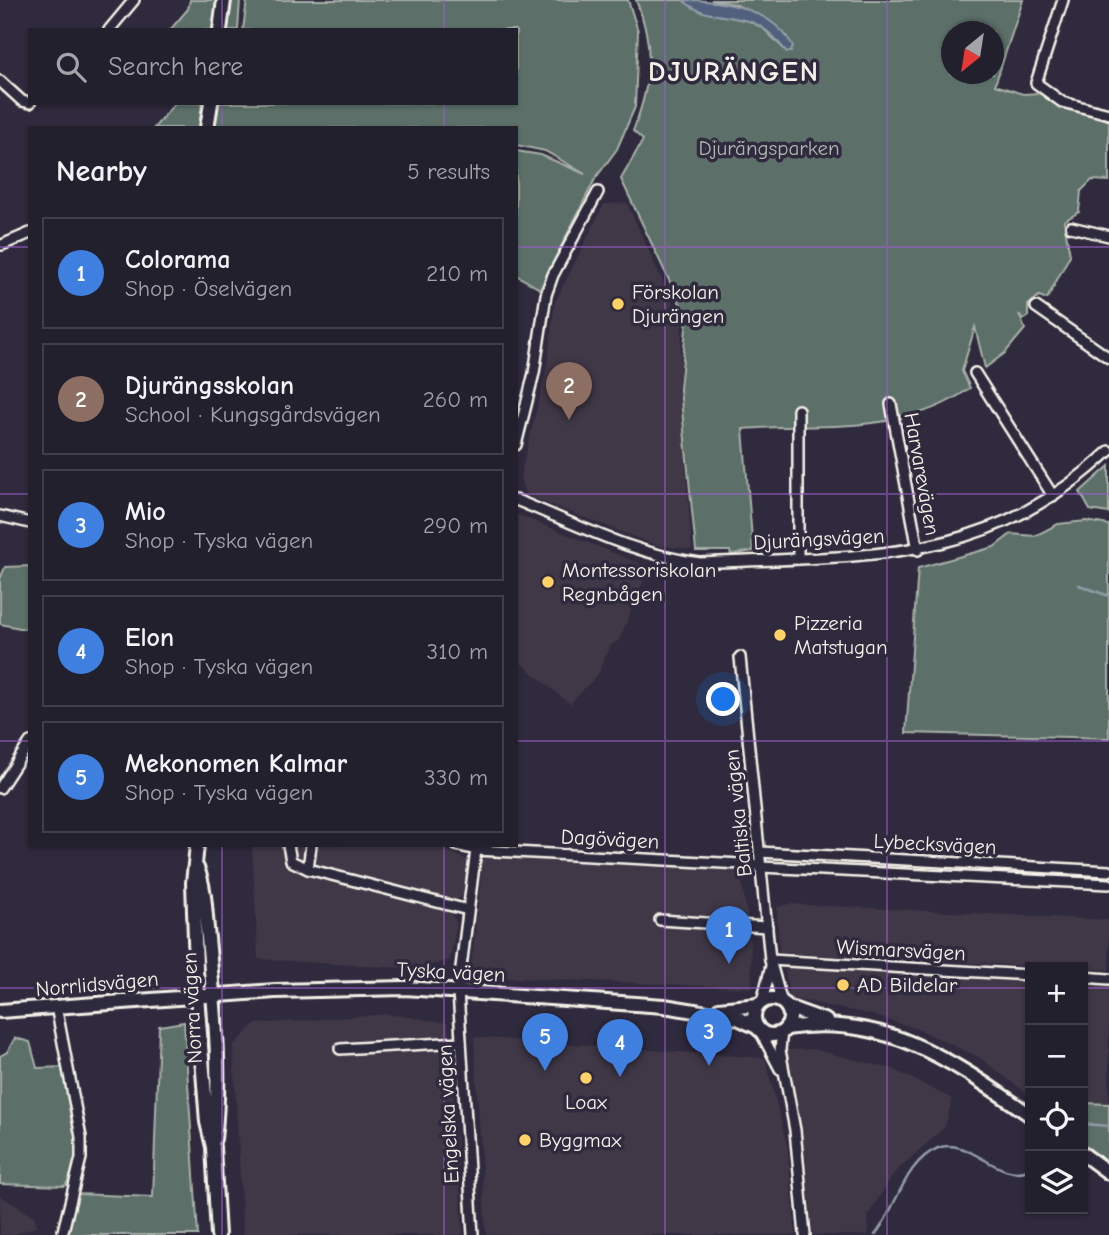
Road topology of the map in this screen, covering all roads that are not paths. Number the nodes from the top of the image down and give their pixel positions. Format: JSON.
{"nodes":[{"id":1,"x":134,"y":0,"type":"edge"},
{"id":2,"x":224,"y":0,"type":"edge"},
{"id":3,"x":1063,"y":0,"type":"edge"},
{"id":4,"x":111,"y":28,"type":"edge"},
{"id":5,"x":220,"y":28,"type":"edge"},
{"id":6,"x":0,"y":81,"type":"edge"},
{"id":7,"x":28,"y":102,"type":"edge"},
{"id":8,"x":211,"y":105,"type":"edge"},
{"id":9,"x":1109,"y":114,"type":"edge"},
{"id":10,"x":207,"y":126,"type":"edge"},
{"id":11,"x":598,"y":192,"type":"dead end"},
{"id":12,"x":1071,"y":227,"type":"dead end"},
{"id":13,"x":28,"y":234,"type":"edge"},
{"id":14,"x":1109,"y":236,"type":"edge"},
{"id":15,"x":2,"y":246,"type":"dead end"},
{"id":16,"x":1036,"y":307,"type":"dead end"},
{"id":17,"x":1109,"y":358,"type":"edge"},
{"id":18,"x":975,"y":373,"type":"dead end"},
{"id":19,"x":891,"y":404,"type":"dead end"},
{"id":20,"x":797,"y":410,"type":"dead end"},
{"id":21,"x":518,"y":437,"type":"edge"},
{"id":22,"x":1109,"y":451,"type":"edge"},
{"id":23,"x":1053,"y":496,"type":"junction"},
{"id":24,"x":518,"y":501,"type":"edge"},
{"id":25,"x":0,"y":516,"type":"edge"},
{"id":26,"x":28,"y":523,"type":"edge"},
{"id":27,"x":918,"y":550,"type":"junction"},
{"id":28,"x":798,"y":559,"type":"junction"},
{"id":29,"x":740,"y":657,"type":"dead end"},
{"id":30,"x":28,"y":745,"type":"edge"},
{"id":31,"x":0,"y":788,"type":"edge"},
{"id":32,"x":197,"y":847,"type":"edge"},
{"id":33,"x":288,"y":847,"type":"edge"},
{"id":34,"x":310,"y":847,"type":"edge"},
{"id":35,"x":464,"y":847,"type":"edge"},
{"id":36,"x":476,"y":850,"type":"junction"},
{"id":37,"x":759,"y":852,"type":"junction"},
{"id":38,"x":761,"y":866,"type":"junction"},
{"id":39,"x":197,"y":868,"type":"junction"},
{"id":40,"x":308,"y":869,"type":"junction"},
{"id":41,"x":1109,"y":871,"type":"edge"},
{"id":42,"x":1109,"y":884,"type":"edge"},
{"id":43,"x":468,"y":910,"type":"junction"},
{"id":44,"x":660,"y":920,"type":"dead end"},
{"id":45,"x":767,"y":927,"type":"junction"},
{"id":46,"x":771,"y":962,"type":"junction"},
{"id":47,"x":1025,"y":975,"type":"edge"},
{"id":48,"x":1088,"y":977,"type":"edge"},
{"id":49,"x":1109,"y":979,"type":"edge"},
{"id":50,"x":458,"y":991,"type":"junction"},
{"id":51,"x":212,"y":994,"type":"junction"},
{"id":52,"x":197,"y":995,"type":"junction"},
{"id":53,"x":760,"y":1004,"type":"junction"},
{"id":54,"x":785,"y":1005,"type":"junction"},
{"id":55,"x":55,"y":1006,"type":"junction"},
{"id":56,"x":701,"y":1010,"type":"junction"},
{"id":57,"x":0,"y":1011,"type":"edge"},
{"id":58,"x":839,"y":1024,"type":"junction"},
{"id":59,"x":759,"y":1029,"type":"junction"},
{"id":60,"x":784,"y":1030,"type":"junction"},
{"id":61,"x":461,"y":1042,"type":"junction"},
{"id":62,"x":340,"y":1049,"type":"dead end"},
{"id":63,"x":784,"y":1077,"type":"junction"},
{"id":64,"x":1025,"y":1112,"type":"edge"},
{"id":65,"x":213,"y":1147,"type":"junction"},
{"id":66,"x":1088,"y":1158,"type":"edge"},
{"id":67,"x":1109,"y":1173,"type":"edge"},
{"id":68,"x":62,"y":1235,"type":"edge"},
{"id":69,"x":218,"y":1235,"type":"edge"},
{"id":70,"x":473,"y":1235,"type":"edge"},
{"id":71,"x":805,"y":1235,"type":"edge"}],
"edges":[{"from":1,"to":4,"type":"street"},
{"from":2,"to":5,"type":"main road"},
{"from":3,"to":9,"type":"street"},
{"from":6,"to":7,"type":"street"},
{"from":8,"to":10,"type":"main road"},
{"from":11,"to":21,"type":"street"},
{"from":12,"to":14,"type":"street"},
{"from":13,"to":15,"type":"street"},
{"from":16,"to":17,"type":"street"},
{"from":18,"to":23,"type":"street"},
{"from":19,"to":27,"type":"street","name":"Harvarevägen"},
{"from":20,"to":28,"type":"street"},
{"from":22,"to":23,"type":"street","name":"Djurängsvägen"},
{"from":23,"to":27,"type":"street","name":"Djurängsvägen"},
{"from":24,"to":28,"type":"street","name":"Djurängsvägen"},
{"from":25,"to":26,"type":"street"},
{"from":27,"to":28,"type":"street","name":"Djurängsvägen"},
{"from":29,"to":37,"type":"street","name":"Baltiska vägen"},
{"from":30,"to":31,"type":"street"},
{"from":32,"to":39,"type":"main road","name":"Norra vägen"},
{"from":33,"to":40,"type":"street"},
{"from":34,"to":40,"type":"street"},
{"from":35,"to":36,"type":"street","name":"Dagövägen"},
{"from":36,"to":38,"type":"street","name":"Dagövägen"},
{"from":36,"to":43,"type":"street"},
{"from":37,"to":38,"type":"street","name":"Baltiska vägen"},
{"from":37,"to":41,"type":"street","name":"Lybecksvägen"},
{"from":38,"to":42,"type":"street","name":"Lybecksvägen"},
{"from":38,"to":45,"type":"street","name":"Baltiska vägen"},
{"from":39,"to":51,"type":"main road","name":"Norra vägen"},
{"from":39,"to":52,"type":"main road","name":"Norra vägen"},
{"from":40,"to":43,"type":"street"},
{"from":43,"to":50,"type":"street"},
{"from":44,"to":45,"type":"street"},
{"from":45,"to":46,"type":"street","name":"Baltiska vägen"},
{"from":46,"to":47,"type":"street","name":"Wismarsvägen"},
{"from":46,"to":53,"type":"street","name":"Baltiska vägen"},
{"from":46,"to":54,"type":"street","name":"Baltiska vägen"},
{"from":48,"to":49,"type":"street"},
{"from":50,"to":51,"type":"main road","name":"Tyska vägen"},
{"from":50,"to":56,"type":"main road","name":"Tyska vägen"},
{"from":50,"to":61,"type":"street","name":"Engelska vägen"},
{"from":51,"to":52,"type":"main road","name":"Tyska vägen"},
{"from":51,"to":65,"type":"main road","name":"Norra vägen"},
{"from":52,"to":55,"type":"main road","name":"Norrlidsvägen"},
{"from":52,"to":65,"type":"main road","name":"Norra vägen"},
{"from":53,"to":54,"type":"main road"},
{"from":53,"to":56,"type":"main road","name":"Tyska vägen"},
{"from":53,"to":59,"type":"main road"},
{"from":54,"to":58,"type":"main road"},
{"from":54,"to":60,"type":"main road"},
{"from":55,"to":57,"type":"main road","name":"Norrlidsvägen"},
{"from":55,"to":68,"type":"street"},
{"from":56,"to":59,"type":"main road","name":"Tyska vägen"},
{"from":58,"to":60,"type":"main road"},
{"from":58,"to":64,"type":"main road"},
{"from":59,"to":60,"type":"main road"},
{"from":59,"to":63,"type":"street"},
{"from":60,"to":63,"type":"street"},
{"from":61,"to":62,"type":"street"},
{"from":61,"to":70,"type":"street","name":"Engelska vägen"},
{"from":63,"to":71,"type":"street"},
{"from":65,"to":69,"type":"main road","name":"Norra vägen"},
{"from":66,"to":67,"type":"main road"}]}
